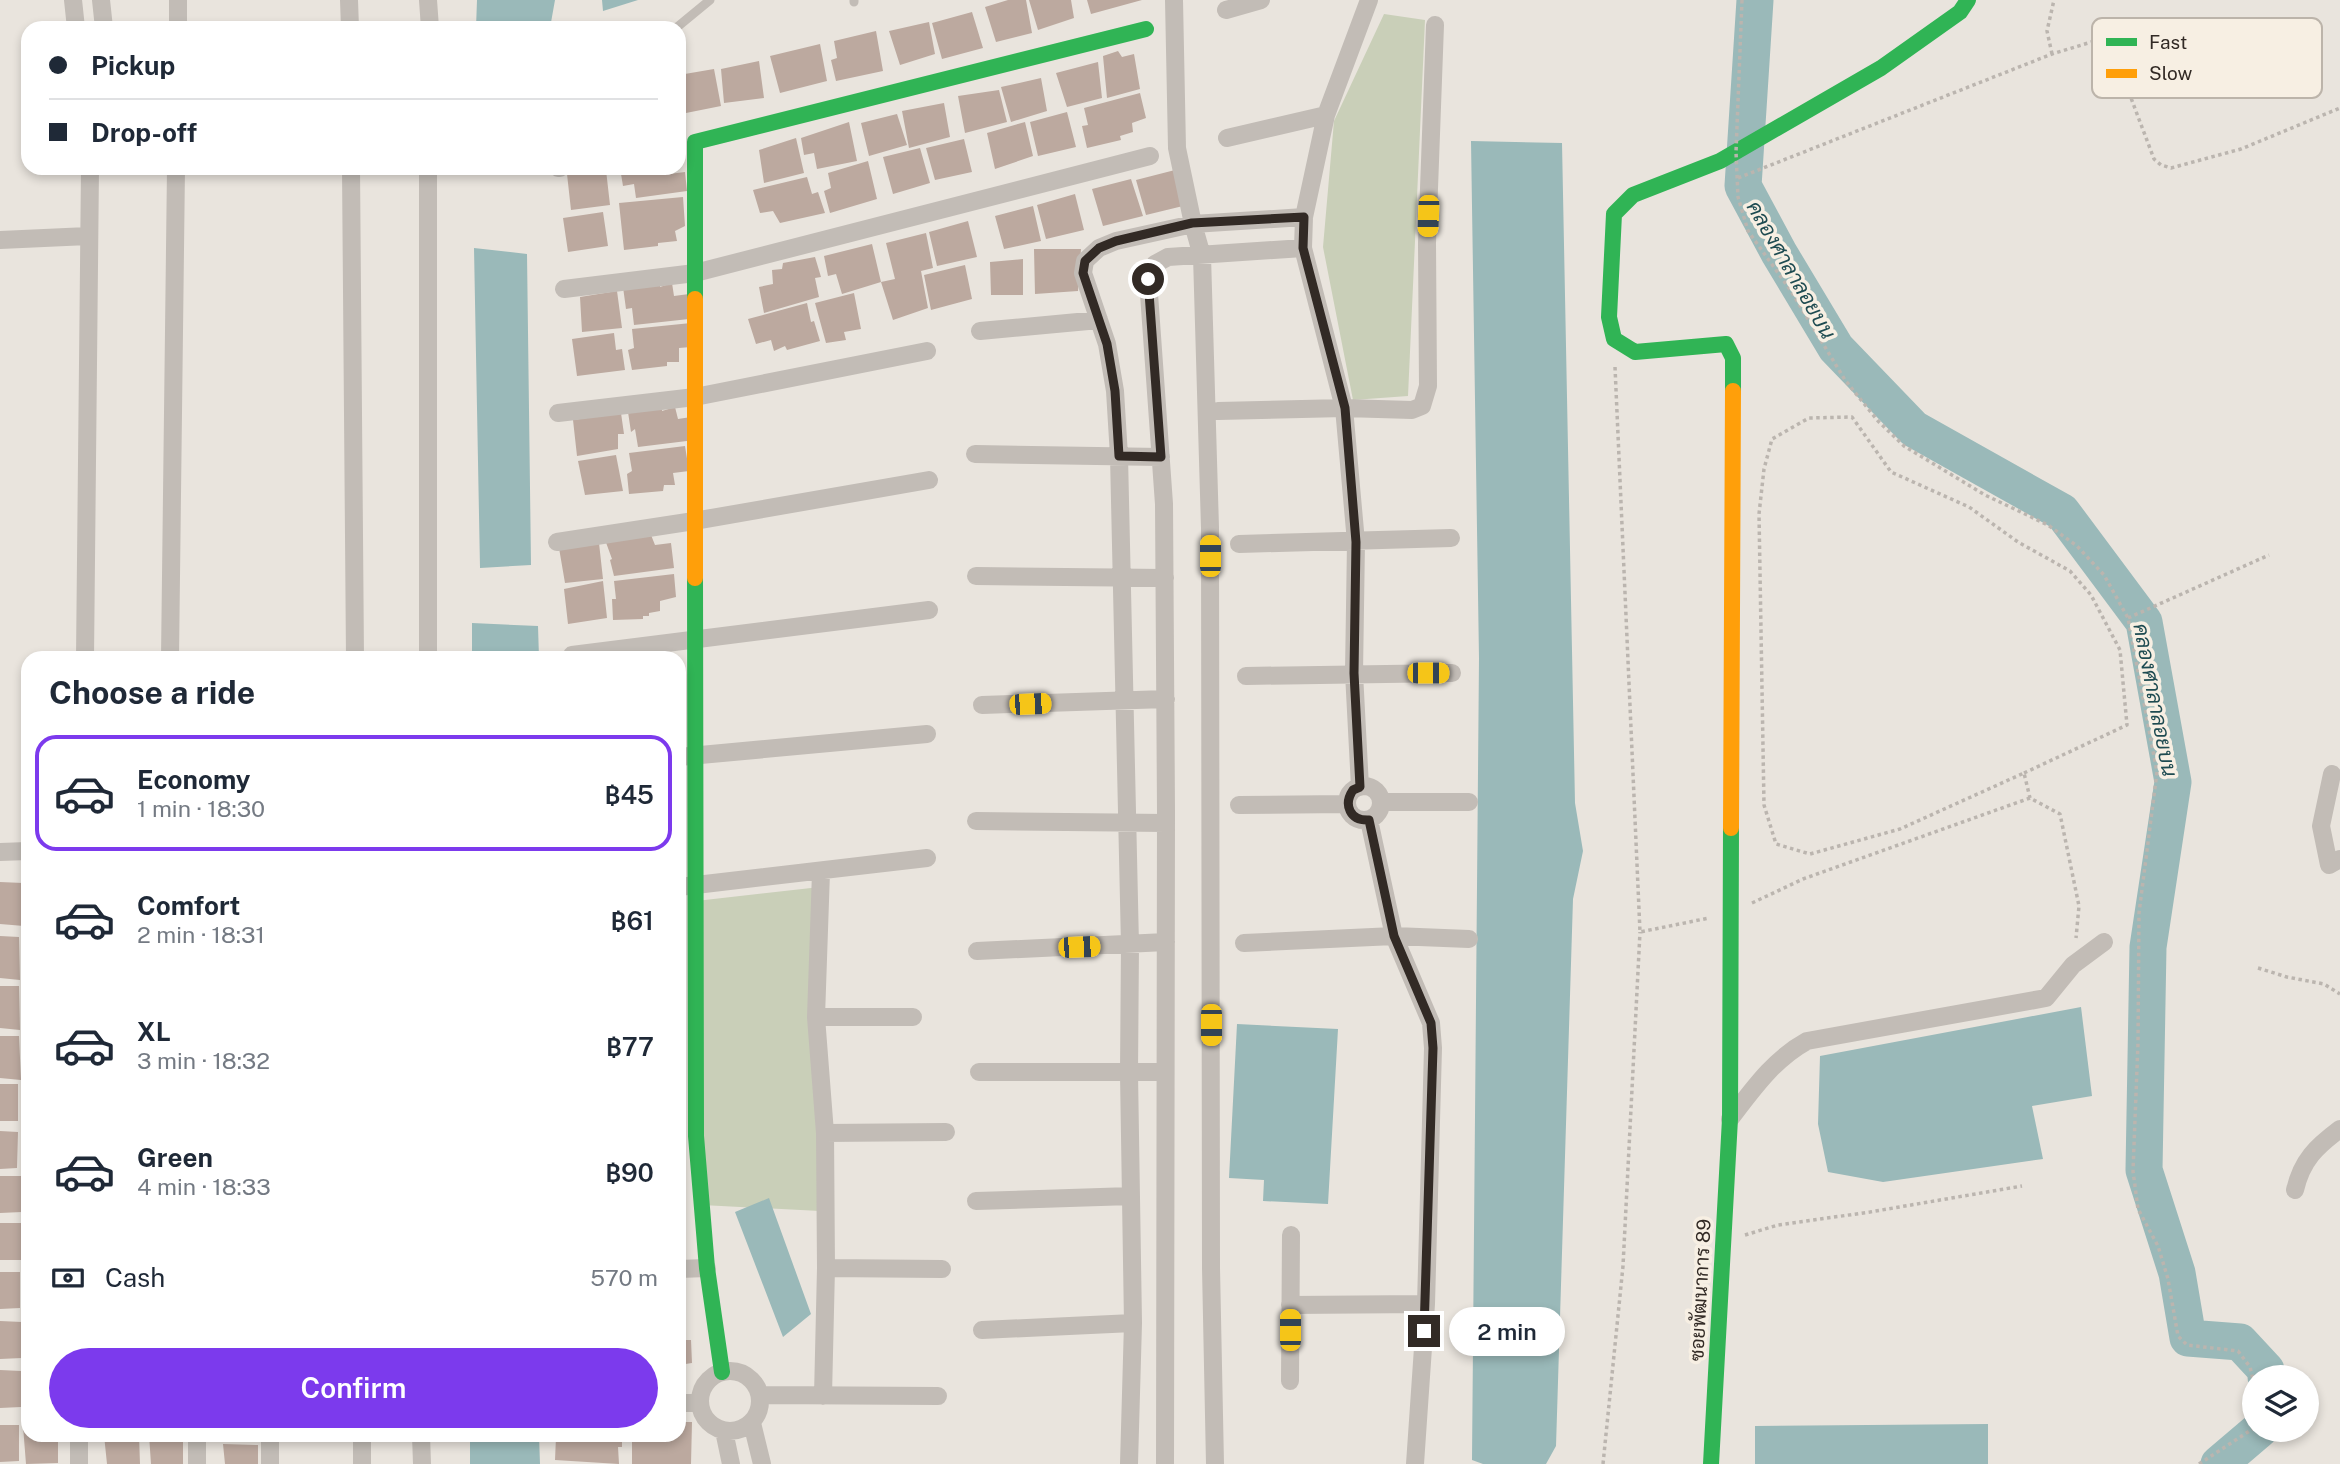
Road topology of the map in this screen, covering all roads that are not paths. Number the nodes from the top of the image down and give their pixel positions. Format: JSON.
{"nodes":[{"id":1,"x":73,"y":0,"type":"edge"},
{"id":2,"x":101,"y":0,"type":"edge"},
{"id":3,"x":178,"y":0,"type":"edge"},
{"id":4,"x":349,"y":0,"type":"edge"},
{"id":5,"x":428,"y":0,"type":"edge"},
{"id":6,"x":710,"y":0,"type":"edge"},
{"id":7,"x":1174,"y":0,"type":"edge"},
{"id":8,"x":1261,"y":0,"type":"edge"},
{"id":9,"x":1369,"y":0,"type":"edge"},
{"id":10,"x":1968,"y":0,"type":"edge"},
{"id":11,"x":1226,"y":10,"type":"dead end"},
{"id":12,"x":75,"y":21,"type":"edge"},
{"id":13,"x":103,"y":21,"type":"edge"},
{"id":14,"x":178,"y":21,"type":"edge"},
{"id":15,"x":350,"y":21,"type":"edge"},
{"id":16,"x":430,"y":21,"type":"edge"},
{"id":17,"x":684,"y":21,"type":"edge"},
{"id":18,"x":1435,"y":25,"type":"dead end"},
{"id":19,"x":1146,"y":29,"type":"dead end"},
{"id":20,"x":1326,"y":115,"type":"junction"},
{"id":21,"x":1227,"y":138,"type":"dead end"},
{"id":22,"x":687,"y":144,"type":"edge"},
{"id":23,"x":1150,"y":156,"type":"dead end"},
{"id":24,"x":90,"y":175,"type":"edge"},
{"id":25,"x":176,"y":175,"type":"edge"},
{"id":26,"x":351,"y":175,"type":"edge"},
{"id":27,"x":428,"y":175,"type":"edge"},
{"id":28,"x":1304,"y":217,"type":"junction"},
{"id":29,"x":1192,"y":223,"type":"junction"},
{"id":30,"x":88,"y":236,"type":"junction"},
{"id":31,"x":0,"y":240,"type":"edge"},
{"id":32,"x":1303,"y":248,"type":"junction"},
{"id":33,"x":1202,"y":256,"type":"junction"},
{"id":34,"x":695,"y":273,"type":"junction"},
{"id":35,"x":564,"y":289,"type":"dead end"},
{"id":36,"x":1099,"y":320,"type":"junction"},
{"id":37,"x":980,"y":331,"type":"dead end"},
{"id":38,"x":926,"y":351,"type":"dead end"},
{"id":39,"x":695,"y":397,"type":"junction"},
{"id":40,"x":1345,"y":408,"type":"junction"},
{"id":41,"x":1218,"y":411,"type":"dead end"},
{"id":42,"x":558,"y":413,"type":"dead end"},
{"id":43,"x":975,"y":454,"type":"dead end"},
{"id":44,"x":1119,"y":456,"type":"junction"},
{"id":45,"x":1161,"y":457,"type":"junction"},
{"id":46,"x":929,"y":480,"type":"dead end"},
{"id":47,"x":694,"y":521,"type":"junction"},
{"id":48,"x":1451,"y":538,"type":"dead end"},
{"id":49,"x":557,"y":542,"type":"dead end"},
{"id":50,"x":1356,"y":542,"type":"junction"},
{"id":51,"x":1239,"y":544,"type":"dead end"},
{"id":52,"x":976,"y":576,"type":"dead end"},
{"id":53,"x":1122,"y":577,"type":"junction"},
{"id":54,"x":1165,"y":578,"type":"junction"},
{"id":55,"x":929,"y":610,"type":"dead end"},
{"id":56,"x":694,"y":641,"type":"junction"},
{"id":57,"x":85,"y":651,"type":"edge"},
{"id":58,"x":170,"y":651,"type":"edge"},
{"id":59,"x":355,"y":651,"type":"edge"},
{"id":60,"x":428,"y":651,"type":"edge"},
{"id":61,"x":607,"y":651,"type":"edge"},
{"id":62,"x":1354,"y":673,"type":"junction"},
{"id":63,"x":1452,"y":673,"type":"dead end"},
{"id":64,"x":1247,"y":676,"type":"dead end"},
{"id":65,"x":1166,"y":699,"type":"junction"},
{"id":66,"x":1126,"y":701,"type":"junction"},
{"id":67,"x":982,"y":705,"type":"dead end"},
{"id":68,"x":927,"y":734,"type":"dead end"},
{"id":69,"x":688,"y":755,"type":"edge"},
{"id":70,"x":2332,"y":774,"type":"dead end"},
{"id":71,"x":1360,"y":787,"type":"junction"},
{"id":72,"x":1469,"y":802,"type":"dead end"},
{"id":73,"x":1381,"y":803,"type":"junction"},
{"id":74,"x":1347,"y":804,"type":"junction"},
{"id":75,"x":1239,"y":805,"type":"dead end"},
{"id":76,"x":1369,"y":820,"type":"junction"},
{"id":77,"x":976,"y":821,"type":"dead end"},
{"id":78,"x":1166,"y":823,"type":"junction"},
{"id":79,"x":1126,"y":824,"type":"junction"},
{"id":80,"x":21,"y":851,"type":"edge"},
{"id":81,"x":0,"y":852,"type":"edge"},
{"id":82,"x":927,"y":858,"type":"dead end"},
{"id":83,"x":2340,"y":859,"type":"edge"},
{"id":84,"x":821,"y":872,"type":"junction"},
{"id":85,"x":687,"y":887,"type":"edge"},
{"id":86,"x":1394,"y":936,"type":"junction"},
{"id":87,"x":1469,"y":939,"type":"dead end"},
{"id":88,"x":1166,"y":942,"type":"junction"},
{"id":89,"x":2104,"y":942,"type":"dead end"},
{"id":90,"x":1244,"y":943,"type":"dead end"},
{"id":91,"x":1130,"y":945,"type":"junction"},
{"id":92,"x":977,"y":951,"type":"dead end"},
{"id":93,"x":687,"y":1003,"type":"edge"},
{"id":94,"x":816,"y":1017,"type":"junction"},
{"id":95,"x":913,"y":1017,"type":"dead end"},
{"id":96,"x":979,"y":1072,"type":"dead end"},
{"id":97,"x":1165,"y":1072,"type":"junction"},
{"id":98,"x":1129,"y":1073,"type":"junction"},
{"id":99,"x":1730,"y":1119,"type":"junction"},
{"id":100,"x":2340,"y":1129,"type":"edge"},
{"id":101,"x":946,"y":1132,"type":"dead end"},
{"id":102,"x":825,"y":1133,"type":"junction"},
{"id":103,"x":687,"y":1137,"type":"edge"},
{"id":104,"x":2295,"y":1190,"type":"dead end"},
{"id":105,"x":1131,"y":1196,"type":"junction"},
{"id":106,"x":976,"y":1201,"type":"dead end"},
{"id":107,"x":1291,"y":1235,"type":"dead end"},
{"id":108,"x":708,"y":1268,"type":"junction"},
{"id":109,"x":826,"y":1268,"type":"junction"},
{"id":110,"x":686,"y":1269,"type":"edge"},
{"id":111,"x":942,"y":1269,"type":"dead end"},
{"id":112,"x":1426,"y":1304,"type":"junction"},
{"id":113,"x":1290,"y":1305,"type":"junction"},
{"id":114,"x":1132,"y":1323,"type":"junction"},
{"id":115,"x":982,"y":1330,"type":"dead end"},
{"id":116,"x":722,"y":1372,"type":"junction"},
{"id":117,"x":1290,"y":1381,"type":"dead end"},
{"id":118,"x":760,"y":1395,"type":"junction"},
{"id":119,"x":823,"y":1396,"type":"junction"},
{"id":120,"x":938,"y":1396,"type":"dead end"},
{"id":121,"x":686,"y":1403,"type":"edge"},
{"id":122,"x":700,"y":1403,"type":"junction"},
{"id":123,"x":752,"y":1423,"type":"junction"},
{"id":124,"x":724,"y":1431,"type":"junction"},
{"id":125,"x":79,"y":1442,"type":"edge"},
{"id":126,"x":197,"y":1442,"type":"edge"},
{"id":127,"x":270,"y":1442,"type":"edge"},
{"id":128,"x":362,"y":1442,"type":"edge"},
{"id":129,"x":421,"y":1442,"type":"edge"},
{"id":130,"x":79,"y":1464,"type":"edge"},
{"id":131,"x":197,"y":1464,"type":"edge"},
{"id":132,"x":270,"y":1464,"type":"edge"},
{"id":133,"x":362,"y":1464,"type":"edge"},
{"id":134,"x":422,"y":1464,"type":"edge"},
{"id":135,"x":732,"y":1464,"type":"edge"},
{"id":136,"x":762,"y":1464,"type":"edge"},
{"id":137,"x":1129,"y":1464,"type":"edge"},
{"id":138,"x":1165,"y":1464,"type":"edge"},
{"id":139,"x":1215,"y":1464,"type":"edge"},
{"id":140,"x":1415,"y":1464,"type":"edge"},
{"id":141,"x":1711,"y":1464,"type":"edge"}],
"edges":[{"from":1,"to":12,"type":"street"},
{"from":2,"to":13,"type":"street"},
{"from":3,"to":14,"type":"street"},
{"from":4,"to":15,"type":"street"},
{"from":5,"to":16,"type":"street"},
{"from":6,"to":17,"type":"lane"},
{"from":7,"to":29,"type":"street"},
{"from":8,"to":11,"type":"street"},
{"from":9,"to":20,"type":"street"},
{"from":10,"to":99,"type":"street","name":"ซอยพัฒนาการ 89"},
{"from":18,"to":40,"type":"street"},
{"from":19,"to":22,"type":"street"},
{"from":20,"to":21,"type":"street"},
{"from":20,"to":28,"type":"street"},
{"from":22,"to":34,"type":"street"},
{"from":23,"to":34,"type":"street"},
{"from":24,"to":30,"type":"street"},
{"from":25,"to":58,"type":"street"},
{"from":26,"to":59,"type":"street"},
{"from":27,"to":60,"type":"street"},
{"from":28,"to":29,"type":"street"},
{"from":28,"to":32,"type":"street"},
{"from":29,"to":33,"type":"street"},
{"from":29,"to":36,"type":"street"},
{"from":30,"to":31,"type":"street"},
{"from":30,"to":57,"type":"street"},
{"from":32,"to":33,"type":"street"},
{"from":32,"to":40,"type":"street"},
{"from":33,"to":45,"type":"street"},
{"from":33,"to":139,"type":"street"},
{"from":34,"to":35,"type":"street"},
{"from":34,"to":39,"type":"street"},
{"from":36,"to":37,"type":"street"},
{"from":36,"to":44,"type":"street"},
{"from":38,"to":39,"type":"street"},
{"from":39,"to":42,"type":"street"},
{"from":39,"to":47,"type":"street"},
{"from":40,"to":41,"type":"street"},
{"from":40,"to":50,"type":"street"},
{"from":43,"to":44,"type":"street"},
{"from":44,"to":45,"type":"street"},
{"from":44,"to":53,"type":"street"},
{"from":45,"to":54,"type":"street"},
{"from":46,"to":47,"type":"street"},
{"from":47,"to":49,"type":"street"},
{"from":47,"to":56,"type":"street"},
{"from":48,"to":50,"type":"street"},
{"from":50,"to":51,"type":"street"},
{"from":50,"to":62,"type":"street"},
{"from":52,"to":53,"type":"street"},
{"from":53,"to":54,"type":"street"},
{"from":53,"to":66,"type":"street"},
{"from":54,"to":65,"type":"street"},
{"from":55,"to":56,"type":"street"},
{"from":56,"to":61,"type":"street"},
{"from":56,"to":69,"type":"street"},
{"from":62,"to":63,"type":"street"},
{"from":62,"to":64,"type":"street"},
{"from":62,"to":71,"type":"street"},
{"from":65,"to":66,"type":"street"},
{"from":65,"to":78,"type":"street"},
{"from":66,"to":67,"type":"street"},
{"from":66,"to":79,"type":"street"},
{"from":68,"to":69,"type":"street"},
{"from":69,"to":85,"type":"street"},
{"from":70,"to":83,"type":"street"},
{"from":71,"to":73,"type":"street"},
{"from":71,"to":74,"type":"street"},
{"from":72,"to":73,"type":"street"},
{"from":73,"to":76,"type":"street"},
{"from":74,"to":75,"type":"street"},
{"from":74,"to":76,"type":"street"},
{"from":76,"to":86,"type":"street"},
{"from":77,"to":79,"type":"street"},
{"from":78,"to":79,"type":"street"},
{"from":78,"to":88,"type":"street"},
{"from":79,"to":91,"type":"street"},
{"from":80,"to":81,"type":"street"},
{"from":82,"to":84,"type":"street"},
{"from":84,"to":85,"type":"street"},
{"from":84,"to":94,"type":"street"},
{"from":85,"to":93,"type":"street"},
{"from":86,"to":87,"type":"street"},
{"from":86,"to":90,"type":"street"},
{"from":86,"to":112,"type":"street"},
{"from":88,"to":91,"type":"street"},
{"from":88,"to":97,"type":"street"},
{"from":89,"to":99,"type":"street"},
{"from":91,"to":92,"type":"street"},
{"from":91,"to":98,"type":"street"},
{"from":93,"to":103,"type":"street"},
{"from":94,"to":95,"type":"street"},
{"from":94,"to":102,"type":"street"},
{"from":96,"to":98,"type":"street"},
{"from":97,"to":98,"type":"street"},
{"from":97,"to":138,"type":"street"},
{"from":98,"to":105,"type":"street"},
{"from":99,"to":141,"type":"street","name":"ซอยพัฒนาการ 89"},
{"from":100,"to":104,"type":"street"},
{"from":101,"to":102,"type":"street"},
{"from":102,"to":109,"type":"street"},
{"from":103,"to":108,"type":"street"},
{"from":105,"to":106,"type":"street"},
{"from":105,"to":114,"type":"street"},
{"from":107,"to":113,"type":"street"},
{"from":108,"to":110,"type":"street"},
{"from":108,"to":116,"type":"street"},
{"from":109,"to":111,"type":"street"},
{"from":109,"to":119,"type":"street"},
{"from":112,"to":113,"type":"street"},
{"from":112,"to":140,"type":"street"},
{"from":113,"to":117,"type":"street"},
{"from":114,"to":115,"type":"street"},
{"from":114,"to":137,"type":"street"},
{"from":116,"to":118,"type":"street"},
{"from":116,"to":122,"type":"street"},
{"from":118,"to":119,"type":"street"},
{"from":118,"to":123,"type":"street"},
{"from":119,"to":120,"type":"street"},
{"from":121,"to":122,"type":"street"},
{"from":122,"to":124,"type":"street"},
{"from":123,"to":124,"type":"street"},
{"from":123,"to":136,"type":"street"},
{"from":124,"to":135,"type":"street"},
{"from":125,"to":130,"type":"street"},
{"from":126,"to":131,"type":"street"},
{"from":127,"to":132,"type":"street"},
{"from":128,"to":133,"type":"street"},
{"from":129,"to":134,"type":"street"}]}
